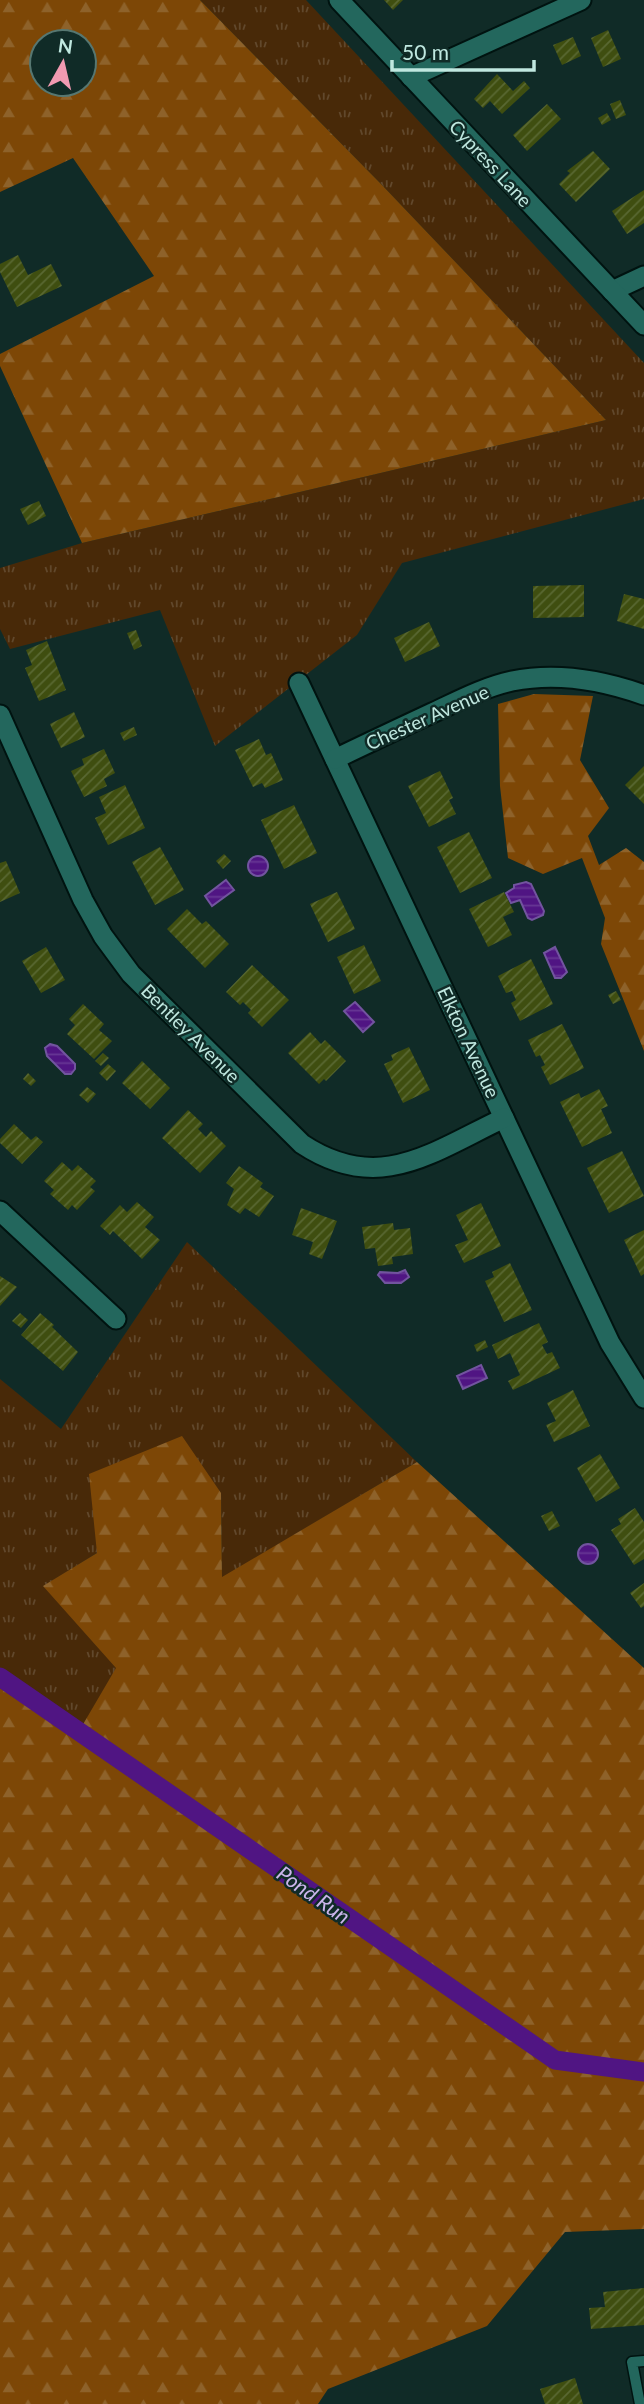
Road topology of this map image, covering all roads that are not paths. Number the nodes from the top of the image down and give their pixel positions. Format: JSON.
{"nodes":[{"id":1,"x":339,"y":0,"type":"edge"},
{"id":2,"x":581,"y":0,"type":"edge"},
{"id":3,"x":411,"y":77,"type":"junction"},
{"id":4,"x":644,"y":276,"type":"edge"},
{"id":5,"x":612,"y":291,"type":"junction"},
{"id":6,"x":644,"y":325,"type":"edge"},
{"id":7,"x":299,"y":683,"type":"dead end"},
{"id":8,"x":644,"y":695,"type":"edge"},
{"id":9,"x":0,"y":715,"type":"edge"},
{"id":10,"x":335,"y":759,"type":"junction"},
{"id":11,"x":504,"y":1118,"type":"junction"},
{"id":12,"x":0,"y":1211,"type":"edge"},
{"id":13,"x":116,"y":1319,"type":"dead end"},
{"id":14,"x":644,"y":1398,"type":"edge"},
{"id":15,"x":644,"y":2361,"type":"edge"},
{"id":16,"x":640,"y":2404,"type":"edge"}],
"edges":[{"from":1,"to":3,"type":"street","name":"Cypress Lane"},
{"from":2,"to":3,"type":"street"},
{"from":3,"to":5,"type":"street","name":"Cypress Lane"},
{"from":4,"to":5,"type":"street"},
{"from":5,"to":6,"type":"street","name":"Cypress Lane"},
{"from":7,"to":10,"type":"street","name":"Elkton Avenue"},
{"from":8,"to":10,"type":"street","name":"Chester Avenue"},
{"from":9,"to":11,"type":"street","name":"Bentley Avenue"},
{"from":10,"to":11,"type":"street","name":"Elkton Avenue"},
{"from":11,"to":14,"type":"street","name":"Elkton Avenue"},
{"from":12,"to":13,"type":"street"},
{"from":15,"to":16,"type":"lane"}]}
